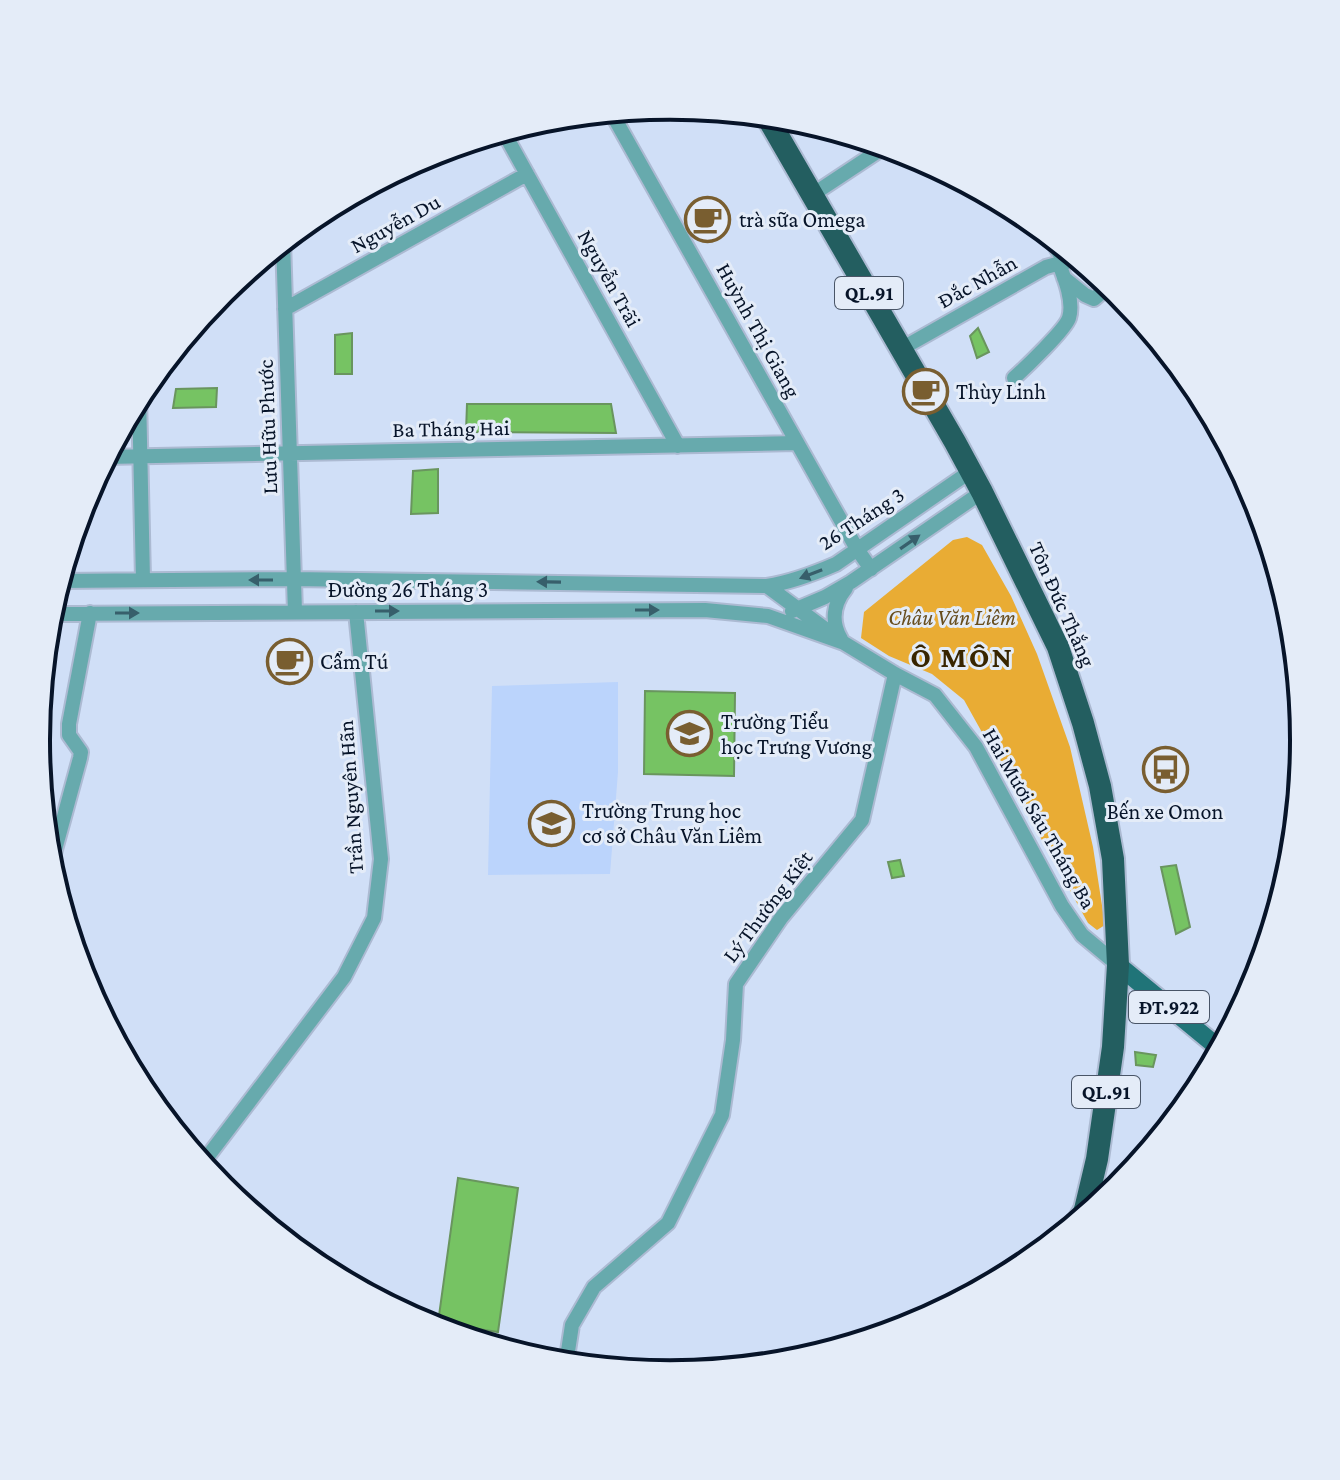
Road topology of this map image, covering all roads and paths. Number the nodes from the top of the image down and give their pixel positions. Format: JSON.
{"nodes":[{"id":1,"x":617,"y":122,"type":"edge"},
{"id":2,"x":774,"y":129,"type":"edge"},
{"id":3,"x":509,"y":141,"type":"edge"},
{"id":4,"x":873,"y":155,"type":"edge"},
{"id":5,"x":527,"y":174,"type":"junction"},
{"id":6,"x":812,"y":195,"type":"junction"},
{"id":7,"x":283,"y":256,"type":"edge"},
{"id":8,"x":1066,"y":266,"type":"edge"},
{"id":9,"x":1100,"y":294,"type":"edge"},
{"id":10,"x":285,"y":309,"type":"junction"},
{"id":11,"x":901,"y":349,"type":"junction"},
{"id":12,"x":1014,"y":378,"type":"dead end"},
{"id":13,"x":139,"y":420,"type":"edge"},
{"id":14,"x":797,"y":443,"type":"junction"},
{"id":15,"x":678,"y":446,"type":"junction"},
{"id":16,"x":289,"y":453,"type":"junction"},
{"id":17,"x":140,"y":456,"type":"junction"},
{"id":18,"x":119,"y":457,"type":"edge"},
{"id":19,"x":971,"y":471,"type":"junction"},
{"id":20,"x":982,"y":492,"type":"junction"},
{"id":21,"x":857,"y":549,"type":"junction"},
{"id":22,"x":871,"y":569,"type":"junction"},
{"id":23,"x":293,"y":579,"type":"junction"},
{"id":24,"x":143,"y":580,"type":"junction"},
{"id":25,"x":71,"y":581,"type":"edge"},
{"id":26,"x":851,"y":582,"type":"junction"},
{"id":27,"x":767,"y":586,"type":"junction"},
{"id":28,"x":798,"y":609,"type":"junction"},
{"id":29,"x":295,"y":612,"type":"junction"},
{"id":30,"x":356,"y":612,"type":"junction"},
{"id":31,"x":90,"y":613,"type":"junction"},
{"id":32,"x":63,"y":614,"type":"edge"},
{"id":33,"x":768,"y":616,"type":"junction"},
{"id":34,"x":844,"y":643,"type":"junction"},
{"id":35,"x":895,"y":674,"type":"junction"},
{"id":36,"x":58,"y":838,"type":"edge"},
{"id":37,"x":1118,"y":965,"type":"junction"},
{"id":38,"x":1211,"y":1042,"type":"edge"},
{"id":39,"x":209,"y":1154,"type":"edge"},
{"id":40,"x":1088,"y":1198,"type":"edge"},
{"id":41,"x":568,"y":1351,"type":"edge"}],
"edges":[{"from":1,"to":14,"type":"street","name":"Huỳnh Thị Giang"},
{"from":2,"to":6,"type":"highway","name":"Tôn Đức Thắng","number":"QL.91"},
{"from":3,"to":5,"type":"street","name":"Nguyễn Trãi"},
{"from":4,"to":6,"type":"street"},
{"from":5,"to":10,"type":"street","name":"Nguyễn Du"},
{"from":5,"to":15,"type":"street","name":"Nguyễn Trãi"},
{"from":6,"to":11,"type":"highway","name":"Tôn Đức Thắng","number":"QL.91"},
{"from":7,"to":10,"type":"street","name":"Lưu Hữu Phước"},
{"from":8,"to":9,"type":"street"},
{"from":8,"to":11,"type":"street","name":"Đắc Nhẫn"},
{"from":8,"to":12,"type":"street"},
{"from":10,"to":16,"type":"street","name":"Lưu Hữu Phước"},
{"from":11,"to":19,"type":"highway","name":"Tôn Đức Thắng","number":"QL.91"},
{"from":13,"to":17,"type":"street"},
{"from":14,"to":15,"type":"street","name":"Ba Tháng Hai"},
{"from":14,"to":21,"type":"street","name":"Huỳnh Thị Giang"},
{"from":15,"to":16,"type":"street","name":"Ba Tháng Hai"},
{"from":16,"to":17,"type":"street","name":"Ba Tháng Hai"},
{"from":16,"to":23,"type":"street","name":"Lưu Hữu Phước"},
{"from":17,"to":18,"type":"street","name":"Ba Tháng Hai"},
{"from":17,"to":24,"type":"street"},
{"from":19,"to":20,"type":"highway","name":"Tôn Đức Thắng","number":"QL.91"},
{"from":19,"to":21,"type":"street","name":"26 Tháng 3"},
{"from":22,"to":20,"type":"street","name":"26 Tháng 3","one_way":true},
{"from":20,"to":37,"type":"highway","name":"Tôn Đức Thắng","number":"QL.91"},
{"from":21,"to":22,"type":"street","name":"Huỳnh Thị Giang"},
{"from":21,"to":27,"type":"street","name":"26 Tháng 3","one_way":true},
{"from":22,"to":26,"type":"street","name":"26 Tháng 3"},
{"from":23,"to":24,"type":"street","name":"Đường 26 Tháng 3","one_way":true},
{"from":27,"to":23,"type":"street","name":"Đường 26 Tháng 3","one_way":true},
{"from":23,"to":29,"type":"street","name":"Lưu Hữu Phước"},
{"from":24,"to":25,"type":"street","name":"Đường 26 Tháng 3"},
{"from":26,"to":28,"type":"street","name":"26 Tháng 3"},
{"from":26,"to":34,"type":"street"},
{"from":27,"to":28,"type":"street","name":"Hai Mươi Sáu Tháng Ba"},
{"from":28,"to":33,"type":"street","name":"26 Tháng 3"},
{"from":28,"to":34,"type":"street","name":"Hai Mươi Sáu Tháng Ba"},
{"from":29,"to":30,"type":"street","name":"Đường 26 Tháng 3"},
{"from":31,"to":29,"type":"street","name":"Đường 26 Tháng 3","one_way":true},
{"from":30,"to":33,"type":"street","name":"Đường 26 Tháng 3","one_way":true},
{"from":30,"to":39,"type":"street","name":"Trần Nguyên Hãn"},
{"from":31,"to":32,"type":"street","name":"Đường 26 Tháng 3"},
{"from":31,"to":36,"type":"street"},
{"from":33,"to":34,"type":"street","name":"Hai Mươi Sáu Tháng Ba"},
{"from":34,"to":35,"type":"street","name":"Hai Mươi Sáu Tháng Ba"},
{"from":35,"to":37,"type":"street","name":"Hai Mươi Sáu Tháng Ba"},
{"from":35,"to":41,"type":"street","name":"Lý Thường Kiệt"},
{"from":37,"to":38,"type":"main road","number":"ĐT.922"},
{"from":37,"to":40,"type":"highway","name":"Tôn Đức Thắng","number":"QL.91"}]}
